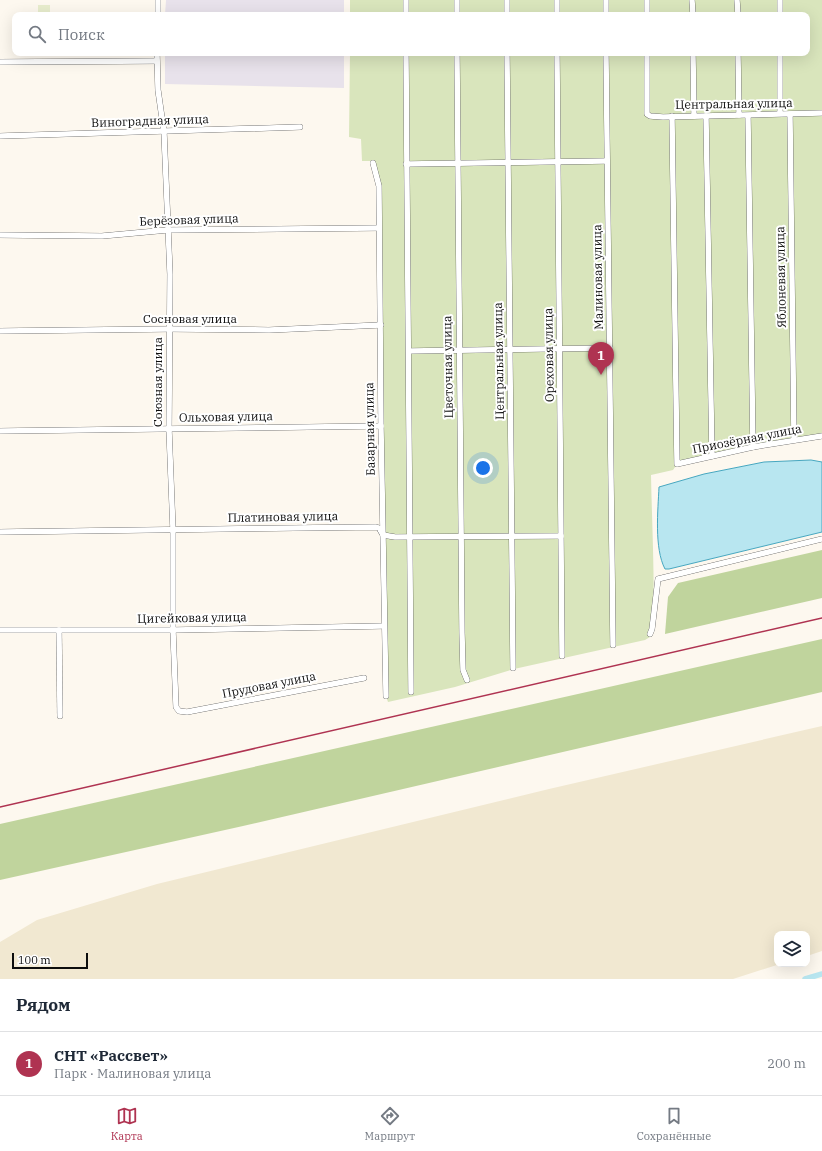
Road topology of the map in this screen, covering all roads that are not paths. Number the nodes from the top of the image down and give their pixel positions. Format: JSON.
{"nodes":[{"id":1,"x":158,"y":0,"type":"edge"},
{"id":2,"x":406,"y":0,"type":"edge"},
{"id":3,"x":457,"y":0,"type":"edge"},
{"id":4,"x":507,"y":0,"type":"edge"},
{"id":5,"x":557,"y":0,"type":"edge"},
{"id":6,"x":606,"y":0,"type":"edge"},
{"id":7,"x":647,"y":0,"type":"edge"},
{"id":8,"x":692,"y":0,"type":"edge"},
{"id":9,"x":737,"y":0,"type":"edge"},
{"id":10,"x":780,"y":0,"type":"edge"},
{"id":11,"x":158,"y":12,"type":"edge"},
{"id":12,"x":406,"y":12,"type":"edge"},
{"id":13,"x":457,"y":12,"type":"edge"},
{"id":14,"x":507,"y":12,"type":"edge"},
{"id":15,"x":557,"y":12,"type":"edge"},
{"id":16,"x":606,"y":12,"type":"edge"},
{"id":17,"x":647,"y":12,"type":"edge"},
{"id":18,"x":692,"y":12,"type":"edge"},
{"id":19,"x":738,"y":12,"type":"edge"},
{"id":20,"x":780,"y":12,"type":"edge"},
{"id":21,"x":157,"y":56,"type":"edge"},
{"id":22,"x":406,"y":56,"type":"edge"},
{"id":23,"x":457,"y":56,"type":"edge"},
{"id":24,"x":507,"y":56,"type":"edge"},
{"id":25,"x":557,"y":56,"type":"edge"},
{"id":26,"x":606,"y":56,"type":"edge"},
{"id":27,"x":647,"y":56,"type":"edge"},
{"id":28,"x":693,"y":56,"type":"edge"},
{"id":29,"x":738,"y":56,"type":"edge"},
{"id":30,"x":780,"y":56,"type":"edge"},
{"id":31,"x":157,"y":61,"type":"junction"},
{"id":32,"x":0,"y":62,"type":"edge"},
{"id":33,"x":822,"y":112,"type":"edge"},
{"id":34,"x":780,"y":113,"type":"junction"},
{"id":35,"x":790,"y":114,"type":"junction"},
{"id":36,"x":739,"y":115,"type":"junction"},
{"id":37,"x":672,"y":116,"type":"junction"},
{"id":38,"x":694,"y":116,"type":"junction"},
{"id":39,"x":706,"y":116,"type":"junction"},
{"id":40,"x":748,"y":116,"type":"junction"},
{"id":41,"x":300,"y":127,"type":"dead end"},
{"id":42,"x":164,"y":132,"type":"junction"},
{"id":43,"x":0,"y":136,"type":"edge"},
{"id":44,"x":607,"y":161,"type":"junction"},
{"id":45,"x":508,"y":162,"type":"junction"},
{"id":46,"x":558,"y":162,"type":"junction"},
{"id":47,"x":373,"y":163,"type":"dead end"},
{"id":48,"x":457,"y":163,"type":"junction"},
{"id":49,"x":406,"y":164,"type":"junction"},
{"id":50,"x":379,"y":228,"type":"junction"},
{"id":51,"x":168,"y":230,"type":"junction"},
{"id":52,"x":0,"y":235,"type":"edge"},
{"id":53,"x":381,"y":325,"type":"junction"},
{"id":54,"x":170,"y":329,"type":"junction"},
{"id":55,"x":0,"y":331,"type":"edge"},
{"id":56,"x":510,"y":348,"type":"junction"},
{"id":57,"x":560,"y":348,"type":"junction"},
{"id":58,"x":610,"y":348,"type":"junction"},
{"id":59,"x":459,"y":350,"type":"junction"},
{"id":60,"x":409,"y":351,"type":"junction"},
{"id":61,"x":381,"y":426,"type":"junction"},
{"id":62,"x":169,"y":429,"type":"junction"},
{"id":63,"x":0,"y":431,"type":"edge"},
{"id":64,"x":822,"y":436,"type":"edge"},
{"id":65,"x":794,"y":440,"type":"junction"},
{"id":66,"x":752,"y":447,"type":"junction"},
{"id":67,"x":712,"y":456,"type":"junction"},
{"id":68,"x":173,"y":530,"type":"junction"},
{"id":69,"x":0,"y":532,"type":"edge"},
{"id":70,"x":383,"y":535,"type":"junction"},
{"id":71,"x":512,"y":536,"type":"junction"},
{"id":72,"x":561,"y":536,"type":"junction"},
{"id":73,"x":410,"y":537,"type":"junction"},
{"id":74,"x":461,"y":538,"type":"junction"},
{"id":75,"x":822,"y":539,"type":"edge"},
{"id":76,"x":384,"y":626,"type":"junction"},
{"id":77,"x":0,"y":630,"type":"edge"},
{"id":78,"x":59,"y":630,"type":"junction"},
{"id":79,"x":173,"y":630,"type":"junction"},
{"id":80,"x":650,"y":634,"type":"dead end"},
{"id":81,"x":613,"y":645,"type":"dead end"},
{"id":82,"x":562,"y":656,"type":"dead end"},
{"id":83,"x":513,"y":668,"type":"dead end"},
{"id":84,"x":364,"y":678,"type":"dead end"},
{"id":85,"x":467,"y":680,"type":"dead end"},
{"id":86,"x":411,"y":692,"type":"dead end"},
{"id":87,"x":386,"y":696,"type":"dead end"},
{"id":88,"x":179,"y":710,"type":"joint"},
{"id":89,"x":60,"y":716,"type":"dead end"}],
"edges":[{"from":1,"to":11,"type":"street"},
{"from":2,"to":12,"type":"street"},
{"from":3,"to":13,"type":"street"},
{"from":4,"to":14,"type":"street"},
{"from":5,"to":15,"type":"street"},
{"from":6,"to":16,"type":"street"},
{"from":7,"to":17,"type":"street"},
{"from":8,"to":18,"type":"street"},
{"from":9,"to":19,"type":"street"},
{"from":10,"to":20,"type":"street"},
{"from":21,"to":31,"type":"street","name":"Союзная улица"},
{"from":22,"to":49,"type":"street"},
{"from":23,"to":48,"type":"street","name":"Цветочная улица"},
{"from":24,"to":45,"type":"street","name":"Центральная улица"},
{"from":25,"to":46,"type":"street","name":"Ореховая улица"},
{"from":26,"to":44,"type":"street","name":"Малиновая улица"},
{"from":27,"to":37,"type":"street","name":"Центральная улица"},
{"from":28,"to":38,"type":"street"},
{"from":29,"to":36,"type":"street"},
{"from":30,"to":34,"type":"street"},
{"from":31,"to":32,"type":"street"},
{"from":31,"to":42,"type":"street","name":"Союзная улица"},
{"from":33,"to":35,"type":"street","name":"Центральная улица"},
{"from":34,"to":35,"type":"street","name":"Центральная улица"},
{"from":34,"to":40,"type":"street","name":"Центральная улица"},
{"from":35,"to":65,"type":"street","name":"Яблоневая улица"},
{"from":36,"to":39,"type":"street","name":"Центральная улица"},
{"from":36,"to":40,"type":"street","name":"Центральная улица"},
{"from":37,"to":38,"type":"street","name":"Центральная улица"},
{"from":37,"to":67,"type":"street","name":"Приозёрная улица"},
{"from":38,"to":39,"type":"street","name":"Центральная улица"},
{"from":39,"to":67,"type":"street"},
{"from":40,"to":66,"type":"street"},
{"from":41,"to":42,"type":"street","name":"Виноградная улица"},
{"from":42,"to":43,"type":"street","name":"Виноградная улица"},
{"from":42,"to":51,"type":"street","name":"Союзная улица"},
{"from":44,"to":46,"type":"street"},
{"from":44,"to":58,"type":"street","name":"Малиновая улица"},
{"from":45,"to":46,"type":"street"},
{"from":45,"to":48,"type":"street"},
{"from":45,"to":56,"type":"street","name":"Центральная улица"},
{"from":46,"to":57,"type":"street","name":"Ореховая улица"},
{"from":47,"to":50,"type":"street","name":"Базарная улица"},
{"from":48,"to":49,"type":"street"},
{"from":48,"to":59,"type":"street","name":"Цветочная улица"},
{"from":49,"to":60,"type":"street"},
{"from":50,"to":51,"type":"street","name":"Берёзовая улица"},
{"from":50,"to":53,"type":"street","name":"Базарная улица"},
{"from":51,"to":52,"type":"street","name":"Берёзовая улица"},
{"from":51,"to":54,"type":"street","name":"Союзная улица"},
{"from":53,"to":54,"type":"street","name":"Сосновая улица"},
{"from":53,"to":61,"type":"street","name":"Базарная улица"},
{"from":54,"to":55,"type":"street","name":"Сосновая улица"},
{"from":54,"to":62,"type":"street","name":"Союзная улица"},
{"from":56,"to":57,"type":"street"},
{"from":56,"to":59,"type":"street"},
{"from":56,"to":71,"type":"street","name":"Центральная улица"},
{"from":57,"to":58,"type":"street"},
{"from":57,"to":72,"type":"street","name":"Ореховая улица"},
{"from":58,"to":81,"type":"street","name":"Малиновая улица"},
{"from":59,"to":60,"type":"street"},
{"from":59,"to":74,"type":"street","name":"Цветочная улица"},
{"from":60,"to":73,"type":"street"},
{"from":61,"to":62,"type":"street","name":"Ольховая улица"},
{"from":61,"to":70,"type":"street","name":"Базарная улица"},
{"from":62,"to":63,"type":"street","name":"Ольховая улица"},
{"from":62,"to":68,"type":"street","name":"Союзная улица"},
{"from":64,"to":65,"type":"street","name":"Приозёрная улица"},
{"from":65,"to":66,"type":"street","name":"Приозёрная улица"},
{"from":66,"to":67,"type":"street","name":"Приозёрная улица"},
{"from":68,"to":69,"type":"street","name":"Платиновая улица"},
{"from":68,"to":70,"type":"street","name":"Платиновая улица"},
{"from":68,"to":79,"type":"street","name":"Союзная улица"},
{"from":70,"to":73,"type":"street","name":"Платиновая улица"},
{"from":70,"to":76,"type":"street","name":"Базарная улица"},
{"from":71,"to":72,"type":"street","name":"Платиновая улица"},
{"from":71,"to":74,"type":"street","name":"Платиновая улица"},
{"from":71,"to":83,"type":"street","name":"Центральная улица"},
{"from":72,"to":82,"type":"street","name":"Ореховая улица"},
{"from":73,"to":74,"type":"street","name":"Платиновая улица"},
{"from":73,"to":86,"type":"street"},
{"from":74,"to":85,"type":"street","name":"Цветочная улица"},
{"from":75,"to":80,"type":"street"},
{"from":76,"to":79,"type":"street","name":"Цигейковая улица"},
{"from":76,"to":87,"type":"street","name":"Базарная улица"},
{"from":77,"to":78,"type":"street","name":"Цигейковая улица"},
{"from":78,"to":79,"type":"street","name":"Цигейковая улица"},
{"from":78,"to":89,"type":"street"},
{"from":79,"to":88,"type":"street","name":"Союзная улица"},
{"from":84,"to":88,"type":"street","name":"Прудовая улица"}]}
